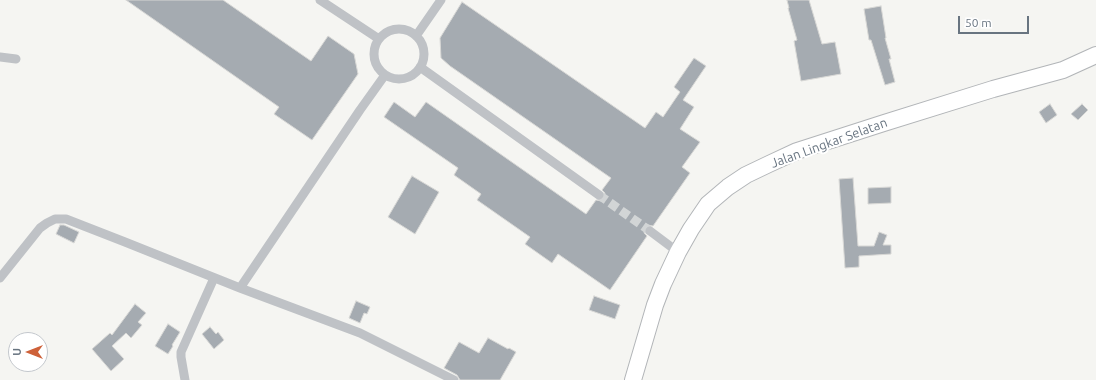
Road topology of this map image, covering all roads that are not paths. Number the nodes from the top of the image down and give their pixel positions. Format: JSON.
{"nodes":[{"id":1,"x":320,"y":0,"type":"edge"},
{"id":2,"x":441,"y":0,"type":"edge"},
{"id":3,"x":416,"y":36,"type":"junction"},
{"id":4,"x":379,"y":39,"type":"junction"},
{"id":5,"x":1096,"y":55,"type":"edge"},
{"id":6,"x":0,"y":57,"type":"edge"},
{"id":7,"x":16,"y":59,"type":"dead end"},
{"id":8,"x":420,"y":67,"type":"junction"},
{"id":9,"x":385,"y":75,"type":"junction"},
{"id":10,"x":599,"y":195,"type":"tunnel mouth"},
{"id":11,"x":650,"y":231,"type":"tunnel mouth"},
{"id":12,"x":678,"y":252,"type":"junction"},
{"id":13,"x":0,"y":278,"type":"edge"},
{"id":14,"x":214,"y":278,"type":"junction"},
{"id":15,"x":240,"y":288,"type":"junction"},
{"id":16,"x":185,"y":380,"type":"edge"},
{"id":17,"x":454,"y":380,"type":"edge"},
{"id":18,"x":634,"y":380,"type":"edge"}],
"edges":[{"from":1,"to":4,"type":"street"},
{"from":2,"to":3,"type":"street"},
{"from":3,"to":4,"type":"street"},
{"from":3,"to":8,"type":"street"},
{"from":4,"to":9,"type":"street"},
{"from":5,"to":12,"type":"highway","name":"Jalan Lingkar Selatan"},
{"from":6,"to":7,"type":"street"},
{"from":8,"to":9,"type":"street"},
{"from":8,"to":10,"type":"street"},
{"from":9,"to":15,"type":"street"},
{"from":11,"to":12,"type":"street"},
{"from":12,"to":18,"type":"highway","name":"Jalan Lingkar Selatan"},
{"from":13,"to":14,"type":"street"},
{"from":14,"to":15,"type":"street"},
{"from":14,"to":16,"type":"street"},
{"from":15,"to":17,"type":"street"}]}
